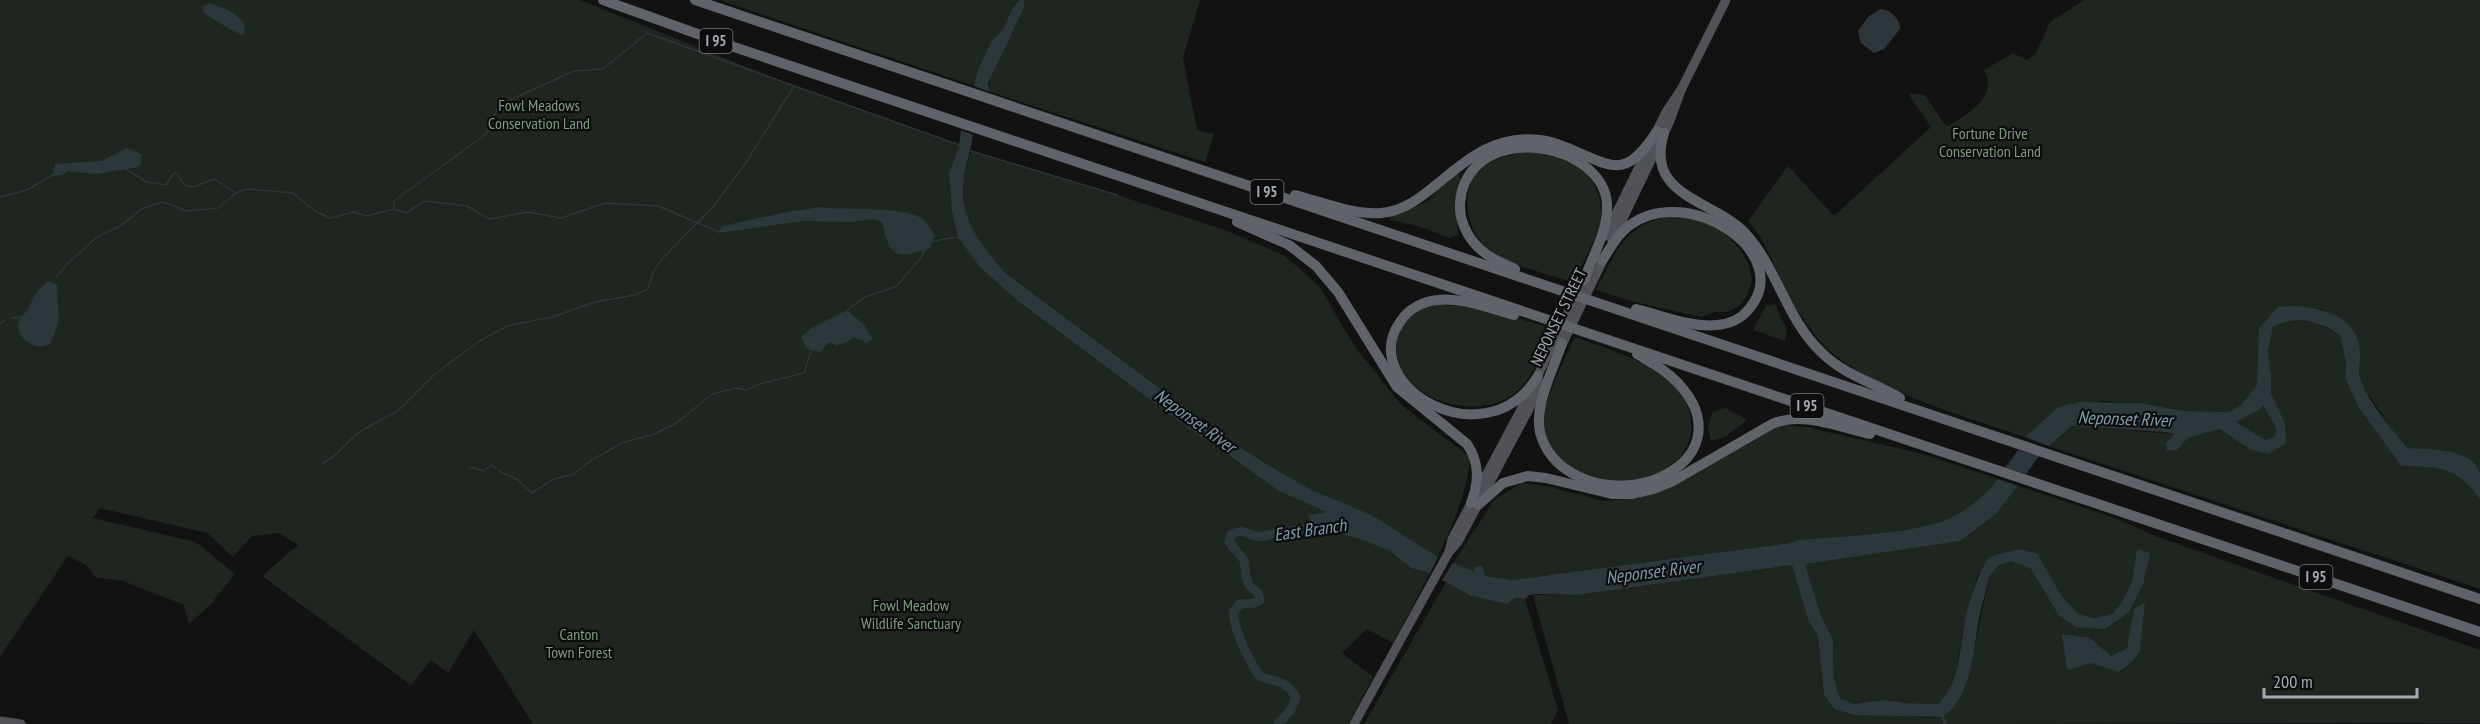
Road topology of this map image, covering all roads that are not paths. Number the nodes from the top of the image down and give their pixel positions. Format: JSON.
{"nodes":[{"id":1,"x":603,"y":0,"type":"edge"},
{"id":2,"x":695,"y":0,"type":"edge"},
{"id":3,"x":1726,"y":0,"type":"edge"},
{"id":4,"x":1660,"y":132,"type":"junction"},
{"id":5,"x":1245,"y":185,"type":"junction"},
{"id":6,"x":1196,"y":201,"type":"junction"},
{"id":7,"x":1602,"y":261,"type":"junction"},
{"id":8,"x":1588,"y":281,"type":"junction"},
{"id":9,"x":1541,"y":284,"type":"junction"},
{"id":10,"x":1603,"y":305,"type":"junction"},
{"id":11,"x":1559,"y":323,"type":"junction"},
{"id":12,"x":1559,"y":342,"type":"junction"},
{"id":13,"x":1619,"y":343,"type":"junction"},
{"id":14,"x":1538,"y":376,"type":"junction"},
{"id":15,"x":1923,"y":412,"type":"junction"},
{"id":16,"x":1905,"y":439,"type":"junction"},
{"id":17,"x":1475,"y":504,"type":"junction"},
{"id":18,"x":2480,"y":599,"type":"edge"},
{"id":19,"x":2480,"y":632,"type":"edge"},
{"id":20,"x":0,"y":722,"type":"edge"},
{"id":21,"x":21,"y":724,"type":"edge"},
{"id":22,"x":1354,"y":724,"type":"edge"}],
"edges":[{"from":1,"to":6,"type":"highway","number":"I 95"},
{"from":2,"to":5,"type":"highway","number":"I 95"},
{"from":3,"to":4,"type":"main road","name":"NEPONSET STREET"},
{"from":4,"to":5,"type":"highway"},
{"from":4,"to":7,"type":"main road","name":"NEPONSET STREET"},
{"from":4,"to":8,"type":"main road","name":"NEPONSET STREET"},
{"from":4,"to":15,"type":"highway"},
{"from":5,"to":9,"type":"highway","number":"I 95"},
{"from":6,"to":11,"type":"highway","number":"I 95"},
{"from":6,"to":17,"type":"highway"},
{"from":7,"to":8,"type":"main road","name":"NEPONSET STREET"},
{"from":7,"to":10,"type":"highway"},
{"from":8,"to":9,"type":"highway"},
{"from":8,"to":12,"type":"main road","name":"NEPONSET STREET"},
{"from":9,"to":10,"type":"highway","number":"I 95"},
{"from":10,"to":15,"type":"highway","number":"I 95"},
{"from":11,"to":13,"type":"highway","number":"I 95"},
{"from":11,"to":14,"type":"highway"},
{"from":12,"to":13,"type":"highway"},
{"from":12,"to":14,"type":"main road","name":"NEPONSET STREET"},
{"from":12,"to":17,"type":"main road","name":"NEPONSET STREET"},
{"from":13,"to":16,"type":"highway","number":"I 95"},
{"from":14,"to":17,"type":"main road","name":"NEPONSET STREET"},
{"from":15,"to":18,"type":"highway","number":"I 95"},
{"from":16,"to":17,"type":"highway"},
{"from":16,"to":19,"type":"highway","number":"I 95"},
{"from":17,"to":22,"type":"main road","name":"NEPONSET STREET"},
{"from":20,"to":21,"type":"main road"}]}
